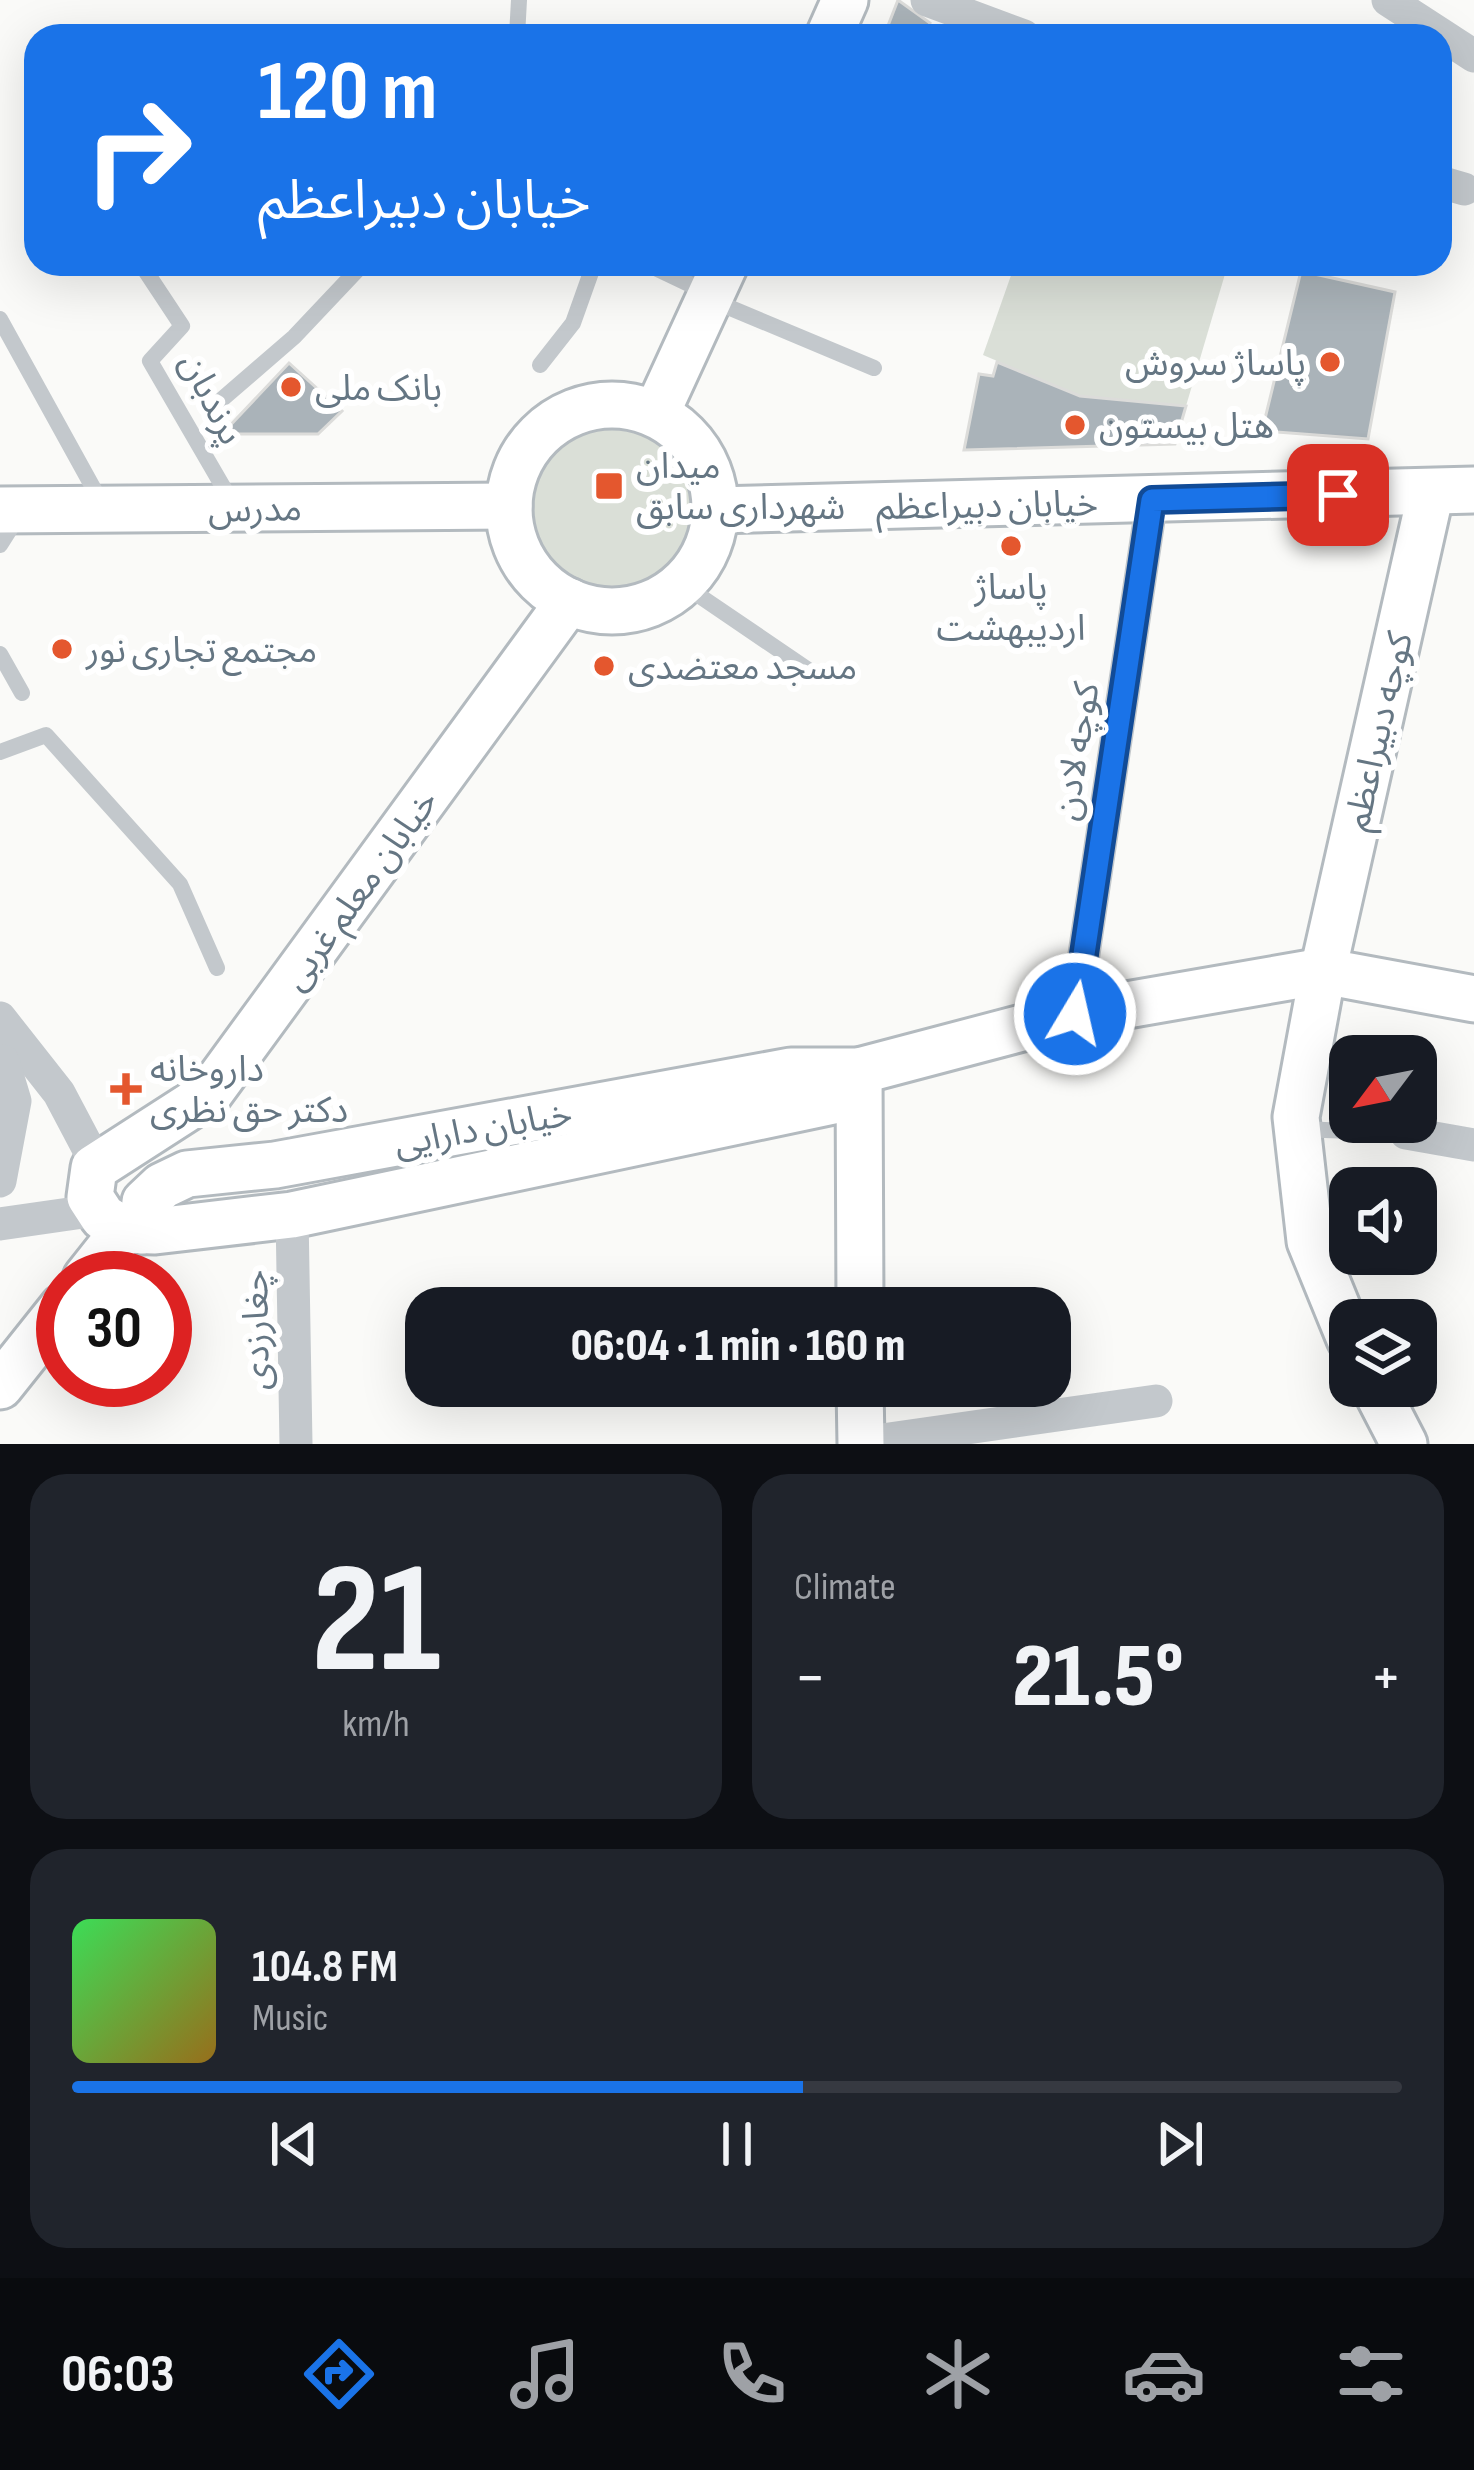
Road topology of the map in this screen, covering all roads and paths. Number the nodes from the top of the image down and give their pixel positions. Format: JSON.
{"nodes":[{"id":1,"x":927,"y":0,"type":"edge"},
{"id":2,"x":1388,"y":0,"type":"edge"},
{"id":3,"x":992,"y":24,"type":"edge"},
{"id":4,"x":1425,"y":24,"type":"edge"},
{"id":5,"x":149,"y":276,"type":"edge"},
{"id":6,"x":352,"y":276,"type":"edge"},
{"id":7,"x":590,"y":276,"type":"edge"},
{"id":8,"x":684,"y":276,"type":"edge"},
{"id":9,"x":715,"y":286,"type":"edge"},
{"id":10,"x":0,"y":319,"type":"edge"},
{"id":11,"x":540,"y":365,"type":"dead end"},
{"id":12,"x":874,"y":368,"type":"dead end"},
{"id":13,"x":213,"y":407,"type":"dead end"},
{"id":14,"x":656,"y":414,"type":"junction"},
{"id":15,"x":1452,"y":491,"type":"edge"},
{"id":16,"x":1152,"y":500,"type":"junction"},
{"id":17,"x":509,"y":506,"type":"junction"},
{"id":18,"x":235,"y":508,"type":"junction"},
{"id":19,"x":105,"y":509,"type":"junction"},
{"id":20,"x":716,"y":510,"type":"junction"},
{"id":21,"x":8,"y":522,"type":"edge"},
{"id":22,"x":682,"y":584,"type":"junction"},
{"id":23,"x":569,"y":602,"type":"junction"},
{"id":24,"x":0,"y":654,"type":"edge"},
{"id":25,"x":810,"y":671,"type":"dead end"},
{"id":26,"x":22,"y":693,"type":"dead end"},
{"id":27,"x":0,"y":752,"type":"edge"},
{"id":28,"x":217,"y":968,"type":"dead end"},
{"id":29,"x":1323,"y":971,"type":"junction"},
{"id":30,"x":1474,"y":1000,"type":"edge"},
{"id":31,"x":1075,"y":1014,"type":"junction"},
{"id":32,"x":0,"y":1018,"type":"edge"},
{"id":33,"x":2,"y":1061,"type":"edge"},
{"id":34,"x":859,"y":1071,"type":"junction"},
{"id":35,"x":1298,"y":1129,"type":"junction"},
{"id":36,"x":1329,"y":1130,"type":"edge"},
{"id":37,"x":1437,"y":1138,"type":"edge"},
{"id":38,"x":1474,"y":1145,"type":"edge"},
{"id":39,"x":110,"y":1157,"type":"junction"},
{"id":40,"x":249,"y":1167,"type":"junction"},
{"id":41,"x":0,"y":1181,"type":"edge"},
{"id":42,"x":274,"y":1216,"type":"junction"},
{"id":43,"x":0,"y":1224,"type":"edge"},
{"id":44,"x":121,"y":1224,"type":"junction"},
{"id":45,"x":104,"y":1251,"type":"edge"},
{"id":46,"x":860,"y":1287,"type":"edge"},
{"id":47,"x":1334,"y":1299,"type":"edge"},
{"id":48,"x":36,"y":1341,"type":"edge"},
{"id":49,"x":0,"y":1386,"type":"edge"},
{"id":50,"x":1156,"y":1401,"type":"dead end"},
{"id":51,"x":860,"y":1407,"type":"edge"},
{"id":52,"x":1385,"y":1407,"type":"edge"},
{"id":53,"x":861,"y":1443,"type":"edge"},
{"id":54,"x":296,"y":1444,"type":"edge"},
{"id":55,"x":1405,"y":1444,"type":"edge"}],
"edges":[{"from":1,"to":3,"type":"street"},
{"from":2,"to":4,"type":"street"},
{"from":5,"to":18,"type":"lane","name":"پرندبان"},
{"from":6,"to":13,"type":"lane"},
{"from":7,"to":11,"type":"lane"},
{"from":8,"to":9,"type":"lane"},
{"from":9,"to":12,"type":"lane"},
{"from":9,"to":14,"type":"main road"},
{"from":10,"to":19,"type":"lane"},
{"from":14,"to":17,"type":"main road"},
{"from":14,"to":20,"type":"main road"},
{"from":15,"to":16,"type":"main road","name":"خیابان دبیراعظم"},
{"from":15,"to":29,"type":"main road","name":"کوچه دبیراعظم"},
{"from":16,"to":20,"type":"main road","name":"خیابان دبیراعظم"},
{"from":16,"to":31,"type":"street","name":"کوچه لادن"},
{"from":17,"to":18,"type":"main road","name":"مدرس"},
{"from":17,"to":23,"type":"main road"},
{"from":18,"to":19,"type":"main road","name":"مدرس"},
{"from":19,"to":21,"type":"main road","name":"مدرس"},
{"from":20,"to":22,"type":"main road"},
{"from":22,"to":23,"type":"main road"},
{"from":22,"to":25,"type":"lane"},
{"from":23,"to":39,"type":"main road","name":"خیابان معلم غربی"},
{"from":24,"to":26,"type":"lane"},
{"from":27,"to":28,"type":"lane"},
{"from":29,"to":30,"type":"main road","name":"خیابان دارایی"},
{"from":29,"to":31,"type":"main road","name":"خیابان دارایی"},
{"from":29,"to":35,"type":"main road","name":"کوچه دبیراعظم"},
{"from":31,"to":34,"type":"main road","name":"خیابان دارایی"},
{"from":32,"to":39,"type":"street"},
{"from":33,"to":41,"type":"street"},
{"from":34,"to":40,"type":"main road","name":"خیابان دارایی"},
{"from":34,"to":42,"type":"main road","name":"خیابان دارایی"},
{"from":34,"to":46,"type":"main road"},
{"from":35,"to":36,"type":"lane"},
{"from":35,"to":47,"type":"main road","name":"کوچه دبیراعظم"},
{"from":37,"to":38,"type":"street"},
{"from":39,"to":44,"type":"main road"},
{"from":40,"to":42,"type":"main road"},
{"from":40,"to":44,"type":"main road","name":"خیابان دارایی"},
{"from":42,"to":44,"type":"main road","name":"خیابان دارایی"},
{"from":42,"to":54,"type":"street","name":"چغارزدی"},
{"from":43,"to":44,"type":"street"},
{"from":44,"to":45,"type":"main road"},
{"from":48,"to":49,"type":"main road"},
{"from":50,"to":53,"type":"street"},
{"from":51,"to":53,"type":"main road"},
{"from":52,"to":55,"type":"main road"}]}
